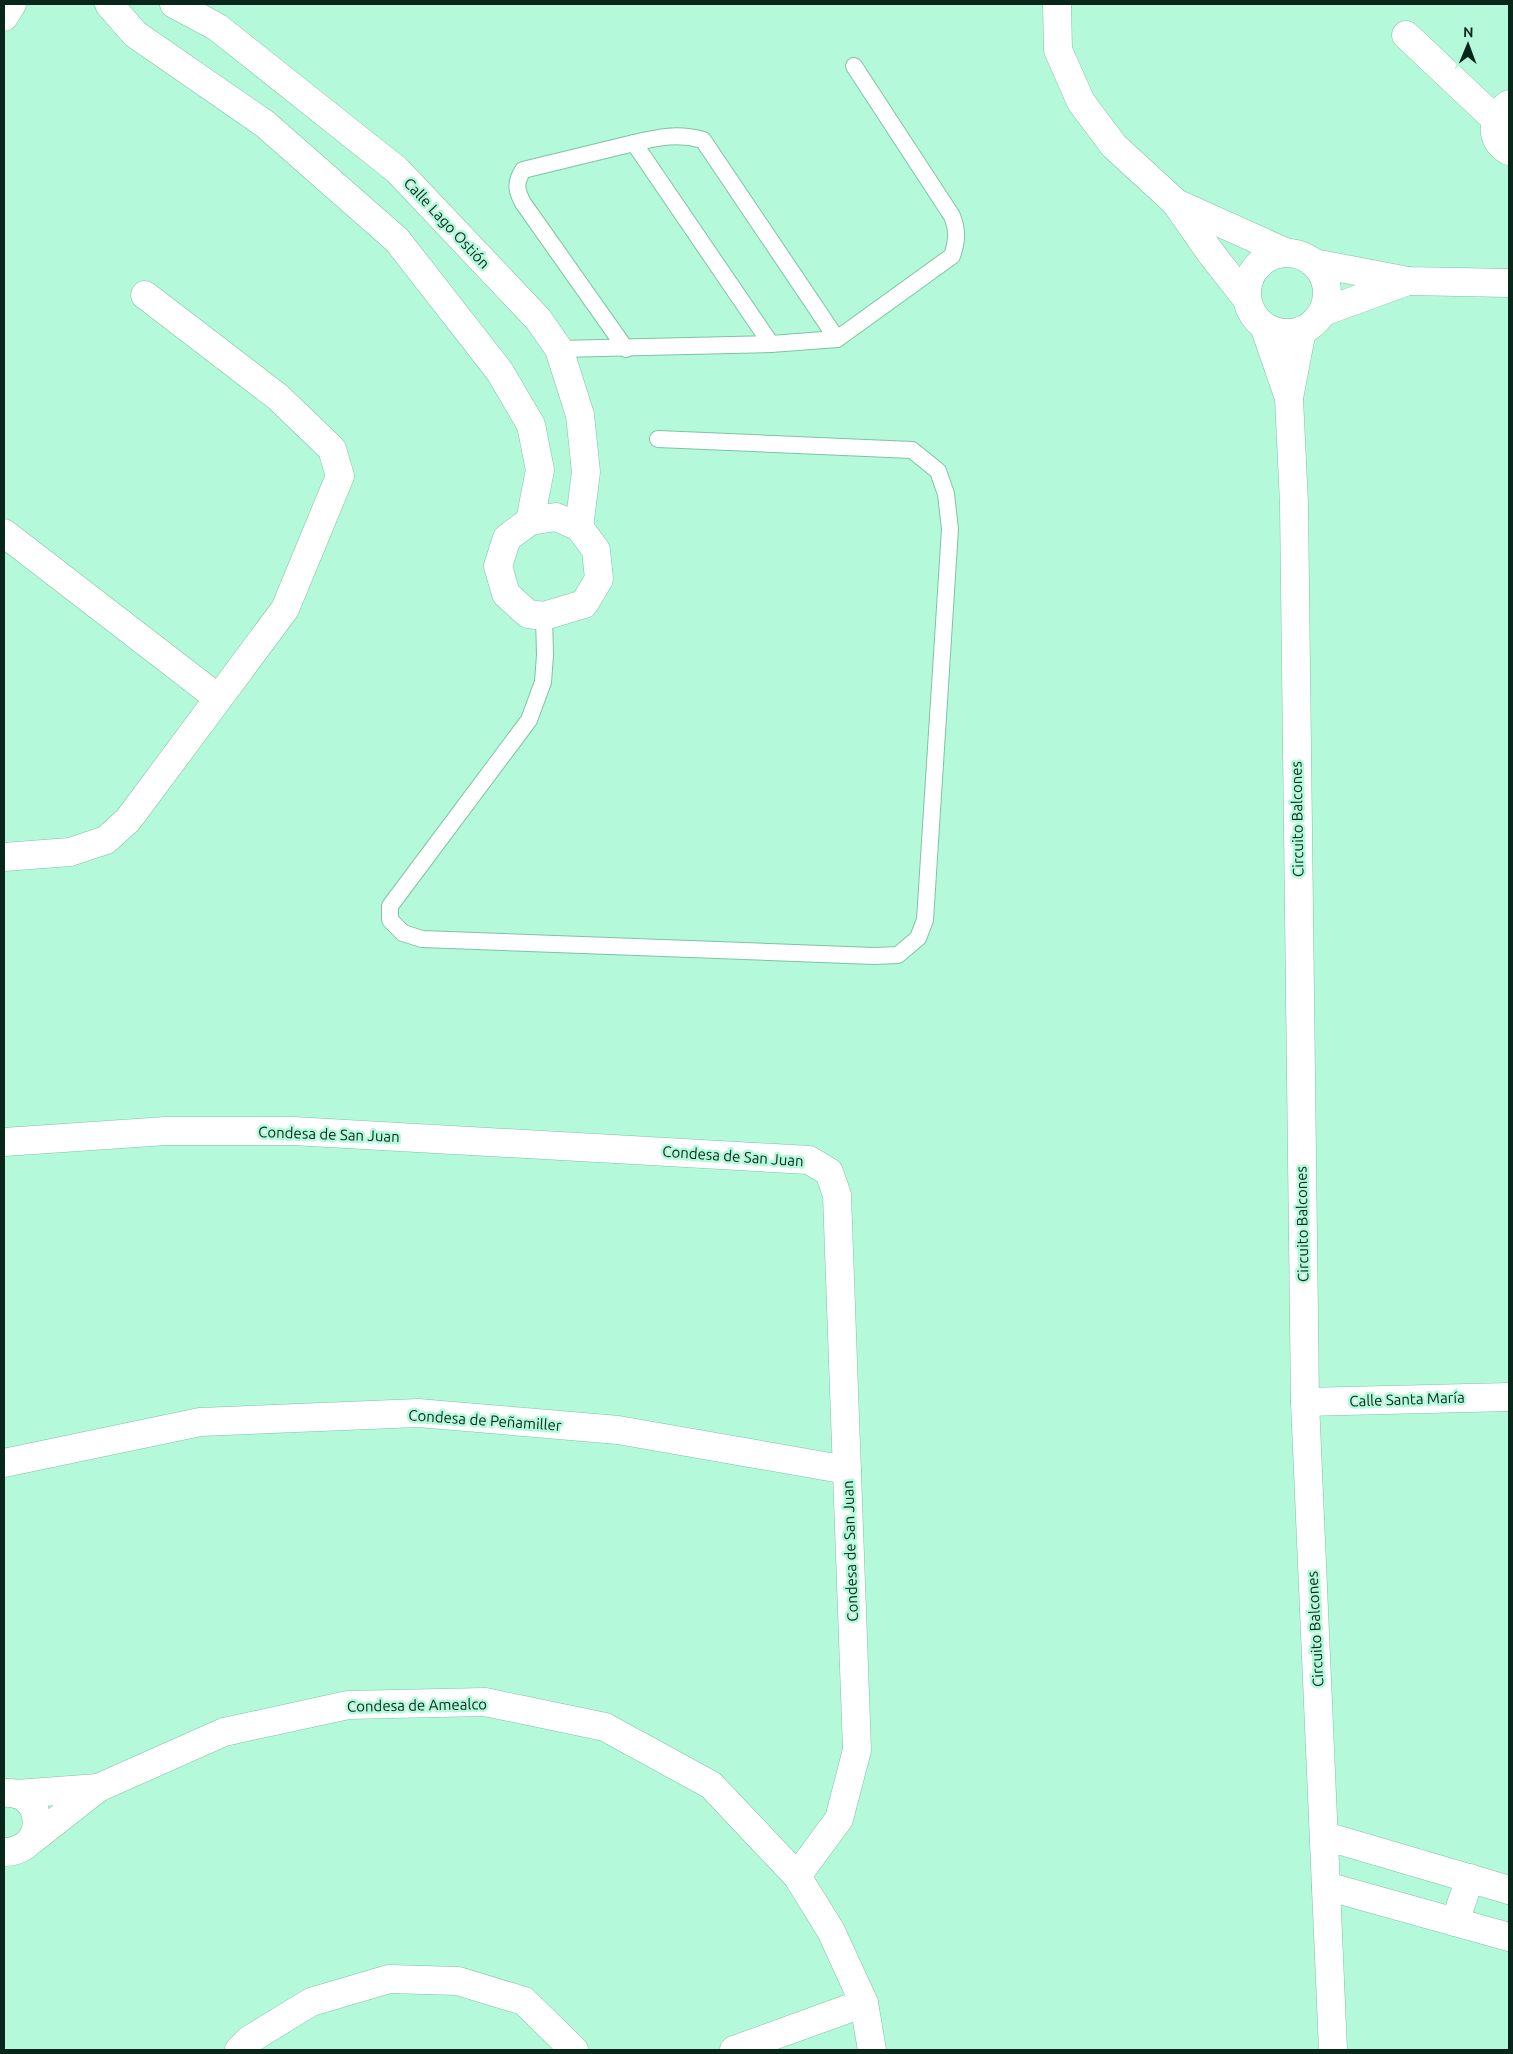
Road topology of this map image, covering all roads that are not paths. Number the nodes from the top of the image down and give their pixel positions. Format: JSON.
{"nodes":[{"id":1,"x":12,"y":4,"type":"edge"},
{"id":2,"x":109,"y":4,"type":"edge"},
{"id":3,"x":174,"y":4,"type":"edge"},
{"id":4,"x":1057,"y":4,"type":"edge"},
{"id":5,"x":4,"y":17,"type":"edge"},
{"id":6,"x":1406,"y":35,"type":"dead end"},
{"id":7,"x":854,"y":66,"type":"dead end"},
{"id":8,"x":1502,"y":112,"type":"edge"},
{"id":9,"x":634,"y":143,"type":"junction"},
{"id":10,"x":1509,"y":151,"type":"edge"},
{"id":11,"x":1175,"y":202,"type":"junction"},
{"id":12,"x":1285,"y":252,"type":"junction"},
{"id":13,"x":1314,"y":263,"type":"junction"},
{"id":14,"x":1509,"y":279,"type":"edge"},
{"id":15,"x":1408,"y":281,"type":"junction"},
{"id":16,"x":145,"y":295,"type":"dead end"},
{"id":17,"x":1246,"y":298,"type":"junction"},
{"id":18,"x":1322,"y":312,"type":"junction"},
{"id":19,"x":1264,"y":326,"type":"junction"},
{"id":20,"x":1302,"y":330,"type":"junction"},
{"id":21,"x":837,"y":339,"type":"junction"},
{"id":22,"x":771,"y":344,"type":"junction"},
{"id":23,"x":559,"y":349,"type":"junction"},
{"id":24,"x":626,"y":349,"type":"junction"},
{"id":25,"x":1290,"y":398,"type":"junction"},
{"id":26,"x":658,"y":439,"type":"dead end"},
{"id":27,"x":530,"y":521,"type":"junction"},
{"id":28,"x":579,"y":527,"type":"junction"},
{"id":29,"x":4,"y":533,"type":"edge"},
{"id":30,"x":544,"y":616,"type":"junction"},
{"id":31,"x":218,"y":698,"type":"junction"},
{"id":32,"x":4,"y":857,"type":"edge"},
{"id":33,"x":4,"y":1142,"type":"edge"},
{"id":34,"x":1509,"y":1397,"type":"edge"},
{"id":35,"x":1305,"y":1402,"type":"junction"},
{"id":36,"x":4,"y":1463,"type":"edge"},
{"id":37,"x":847,"y":1470,"type":"junction"},
{"id":38,"x":98,"y":1788,"type":"junction"},
{"id":39,"x":8,"y":1791,"type":"edge"},
{"id":40,"x":1325,"y":1836,"type":"junction"},
{"id":41,"x":20,"y":1846,"type":"edge"},
{"id":42,"x":4,"y":1869,"type":"edge"},
{"id":43,"x":797,"y":1876,"type":"junction"},
{"id":44,"x":1470,"y":1878,"type":"junction"},
{"id":45,"x":1326,"y":1886,"type":"junction"},
{"id":46,"x":1509,"y":1890,"type":"edge"},
{"id":47,"x":1455,"y":1922,"type":"junction"},
{"id":48,"x":1509,"y":1937,"type":"edge"},
{"id":49,"x":864,"y":2003,"type":"junction"},
{"id":50,"x":239,"y":2050,"type":"edge"},
{"id":51,"x":574,"y":2050,"type":"edge"},
{"id":52,"x":734,"y":2050,"type":"edge"},
{"id":53,"x":872,"y":2050,"type":"edge"},
{"id":54,"x":1333,"y":2050,"type":"edge"}],
"edges":[{"from":1,"to":5,"type":"street"},
{"from":2,"to":27,"type":"street"},
{"from":3,"to":23,"type":"street","name":"Calle Lago Ostión"},
{"from":4,"to":11,"type":"street"},
{"from":6,"to":8,"type":"street"},
{"from":7,"to":21,"type":"lane"},
{"from":8,"to":10,"type":"street"},
{"from":9,"to":21,"type":"lane"},
{"from":9,"to":22,"type":"lane"},
{"from":9,"to":24,"type":"lane"},
{"from":11,"to":12,"type":"street"},
{"from":11,"to":17,"type":"street"},
{"from":12,"to":13,"type":"street"},
{"from":12,"to":17,"type":"street"},
{"from":13,"to":15,"type":"street"},
{"from":13,"to":18,"type":"street"},
{"from":14,"to":15,"type":"street"},
{"from":15,"to":18,"type":"street"},
{"from":16,"to":31,"type":"street"},
{"from":17,"to":19,"type":"street"},
{"from":18,"to":20,"type":"street"},
{"from":19,"to":20,"type":"street"},
{"from":19,"to":25,"type":"street","name":"Circuito Balcones"},
{"from":20,"to":25,"type":"street","name":"Circuito Balcones"},
{"from":21,"to":22,"type":"lane"},
{"from":22,"to":24,"type":"lane"},
{"from":23,"to":24,"type":"lane"},
{"from":23,"to":28,"type":"street","name":"Calle Lago Ostión"},
{"from":25,"to":35,"type":"street","name":"Circuito Balcones"},
{"from":26,"to":30,"type":"lane"},
{"from":27,"to":28,"type":"street"},
{"from":27,"to":30,"type":"street"},
{"from":28,"to":30,"type":"street"},
{"from":29,"to":31,"type":"street"},
{"from":31,"to":32,"type":"street"},
{"from":33,"to":37,"type":"street","name":"Condesa de San Juan"},
{"from":34,"to":35,"type":"street","name":"Calle Santa María"},
{"from":35,"to":40,"type":"street","name":"Circuito Balcones"},
{"from":36,"to":37,"type":"street","name":"Condesa de Peñamiller"},
{"from":37,"to":43,"type":"street","name":"Condesa de San Juan"},
{"from":38,"to":39,"type":"street"},
{"from":38,"to":41,"type":"street","name":"Condesa de Amealco"},
{"from":38,"to":43,"type":"street","name":"Condesa de Amealco"},
{"from":39,"to":41,"type":"street"},
{"from":40,"to":44,"type":"street"},
{"from":40,"to":45,"type":"street","name":"Circuito Balcones"},
{"from":41,"to":42,"type":"street","name":"Condesa de Amealco"},
{"from":43,"to":49,"type":"street","name":"Condesa de Amealco"},
{"from":44,"to":46,"type":"street"},
{"from":44,"to":47,"type":"street"},
{"from":45,"to":47,"type":"street"},
{"from":45,"to":54,"type":"street","name":"Circuito Balcones"},
{"from":47,"to":48,"type":"street"},
{"from":49,"to":52,"type":"street"},
{"from":49,"to":53,"type":"street","name":"Condesa de Amealco"},
{"from":50,"to":51,"type":"street"}]}
